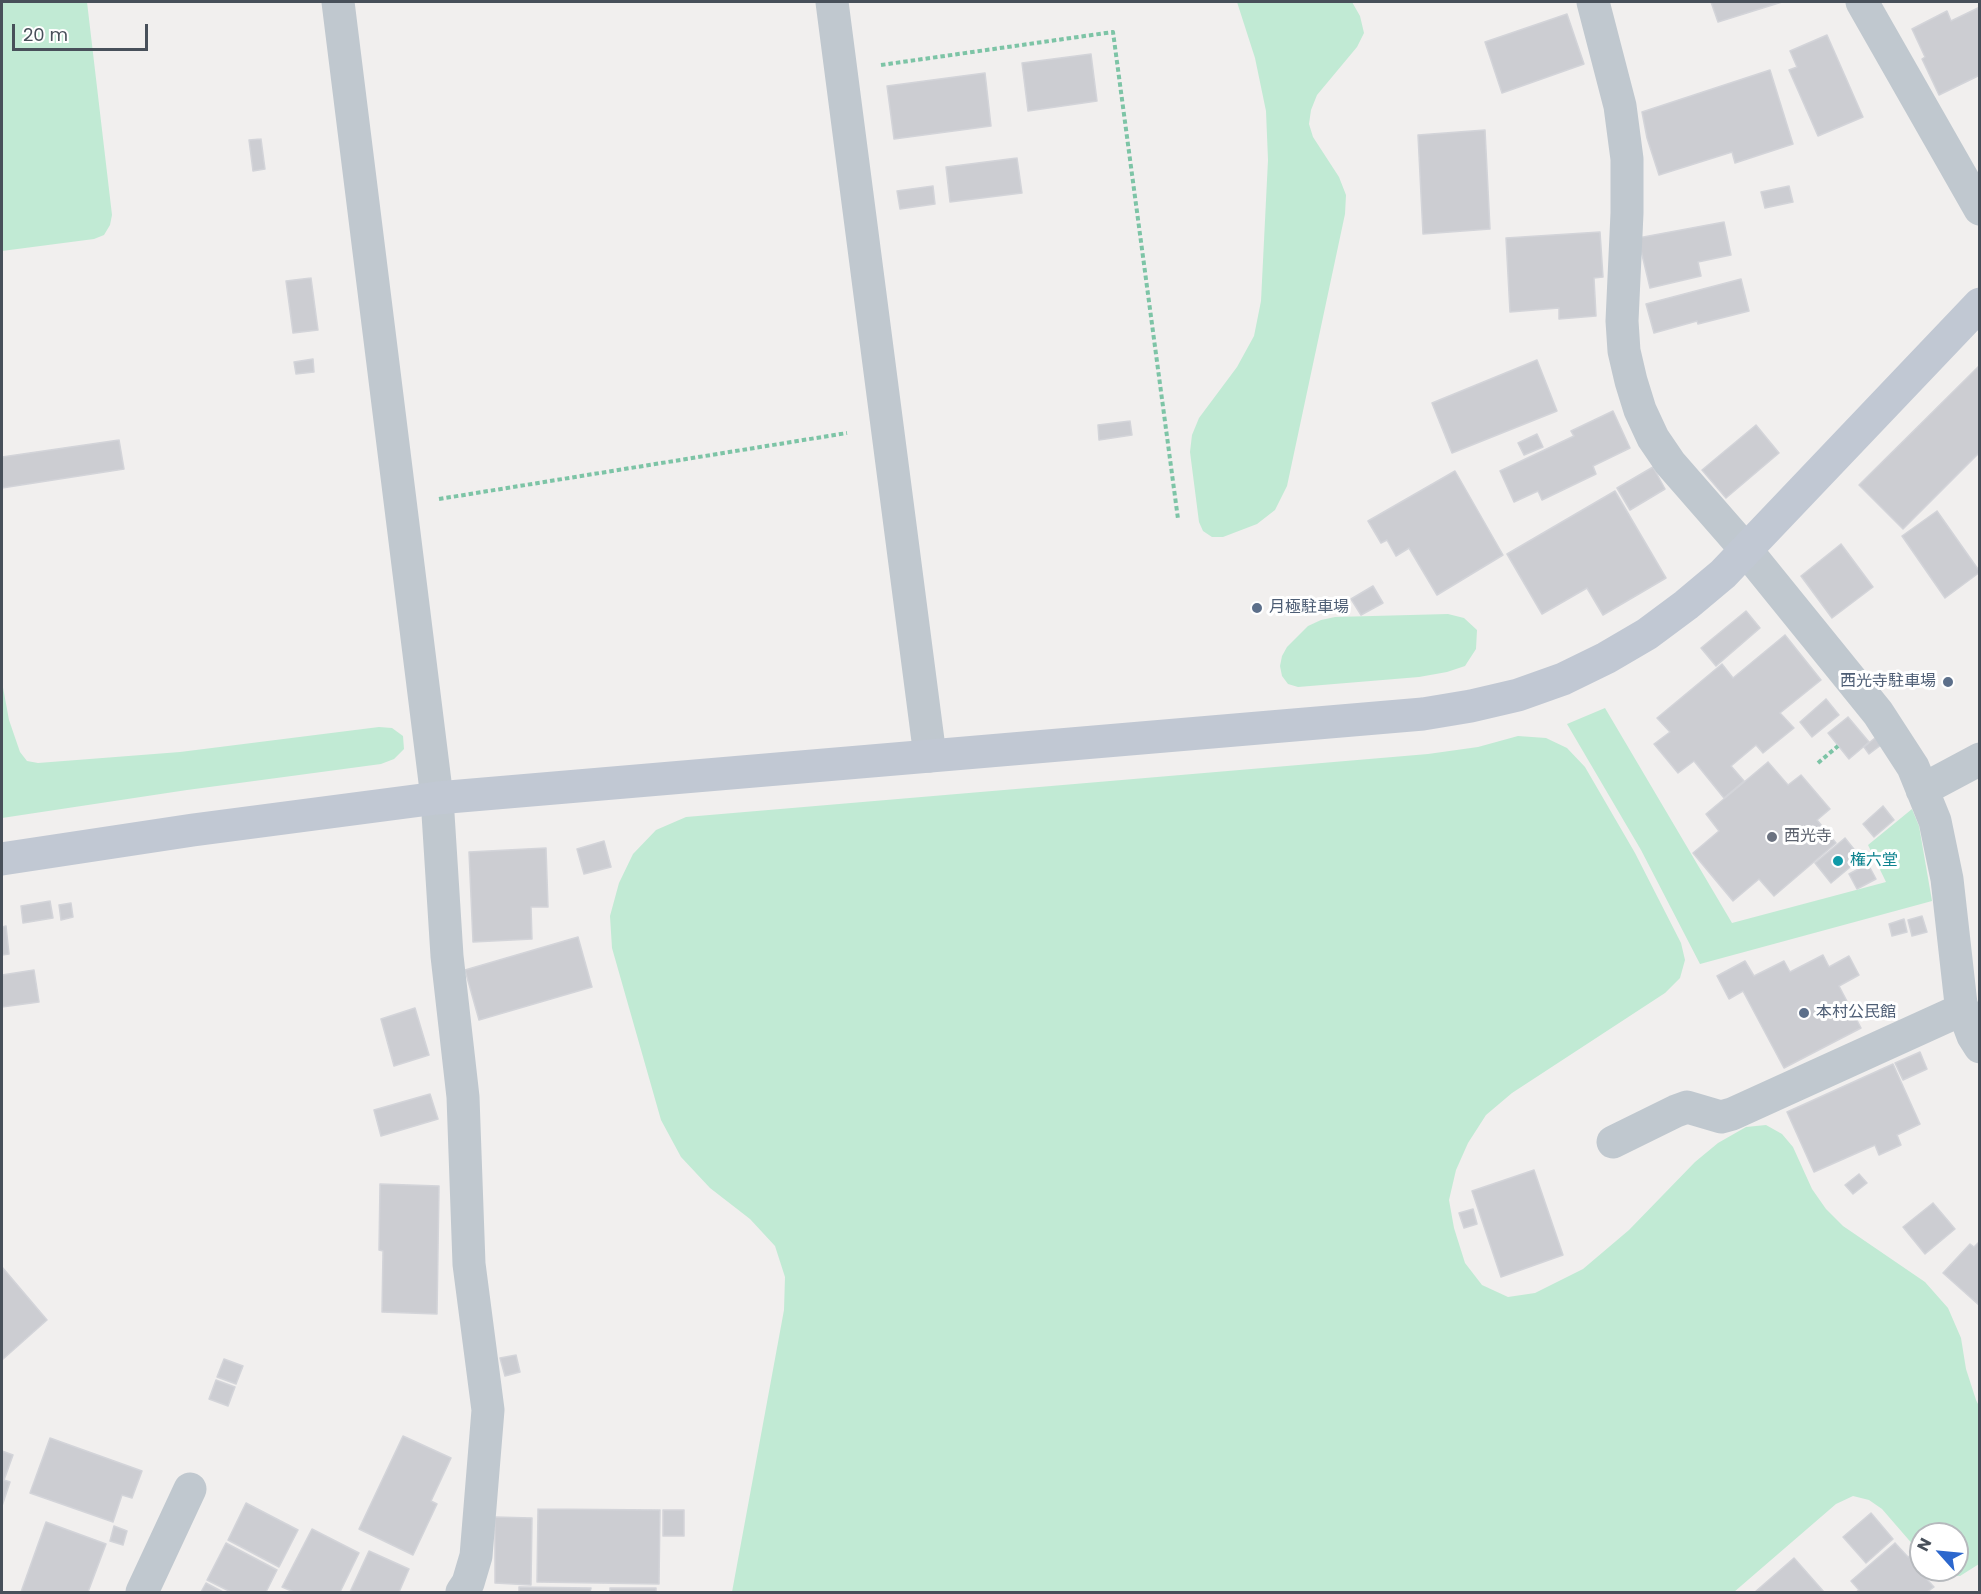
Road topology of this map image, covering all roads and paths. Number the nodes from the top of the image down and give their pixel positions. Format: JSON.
{"nodes":[{"id":1,"x":338,"y":2,"type":"edge"},
{"id":2,"x":832,"y":2,"type":"edge"},
{"id":3,"x":1593,"y":2,"type":"edge"},
{"id":4,"x":1862,"y":2,"type":"edge"},
{"id":5,"x":841,"y":70,"type":"junction"},
{"id":6,"x":1980,"y":209,"type":"edge"},
{"id":7,"x":1980,"y":304,"type":"edge"},
{"id":8,"x":887,"y":426,"type":"junction"},
{"id":9,"x":400,"y":506,"type":"junction"},
{"id":10,"x":1178,"y":519,"type":"dead end"},
{"id":11,"x":1746,"y":550,"type":"junction"},
{"id":12,"x":1838,"y":746,"type":"dead end"},
{"id":13,"x":930,"y":756,"type":"junction"},
{"id":14,"x":1980,"y":759,"type":"edge"},
{"id":15,"x":1818,"y":763,"type":"dead end"},
{"id":16,"x":1922,"y":790,"type":"junction"},
{"id":17,"x":437,"y":798,"type":"junction"},
{"id":18,"x":2,"y":859,"type":"edge"},
{"id":19,"x":1963,"y":1009,"type":"junction"},
{"id":20,"x":1980,"y":1047,"type":"edge"},
{"id":21,"x":1613,"y":1142,"type":"dead end"},
{"id":22,"x":190,"y":1489,"type":"dead end"},
{"id":23,"x":142,"y":1593,"type":"edge"},
{"id":24,"x":462,"y":1593,"type":"edge"}],
"edges":[{"from":1,"to":9,"type":"street"},
{"from":2,"to":5,"type":"street"},
{"from":3,"to":11,"type":"street"},
{"from":4,"to":6,"type":"street"},
{"from":5,"to":8,"type":"street"},
{"from":5,"to":10,"type":"path"},
{"from":7,"to":11,"type":"street"},
{"from":8,"to":9,"type":"path"},
{"from":8,"to":13,"type":"street"},
{"from":9,"to":17,"type":"street"},
{"from":11,"to":13,"type":"street"},
{"from":11,"to":16,"type":"street"},
{"from":12,"to":15,"type":"path"},
{"from":13,"to":17,"type":"street"},
{"from":14,"to":16,"type":"street"},
{"from":16,"to":19,"type":"street"},
{"from":17,"to":18,"type":"street"},
{"from":17,"to":24,"type":"street"},
{"from":19,"to":20,"type":"street"},
{"from":19,"to":21,"type":"street"},
{"from":22,"to":23,"type":"street"}]}
